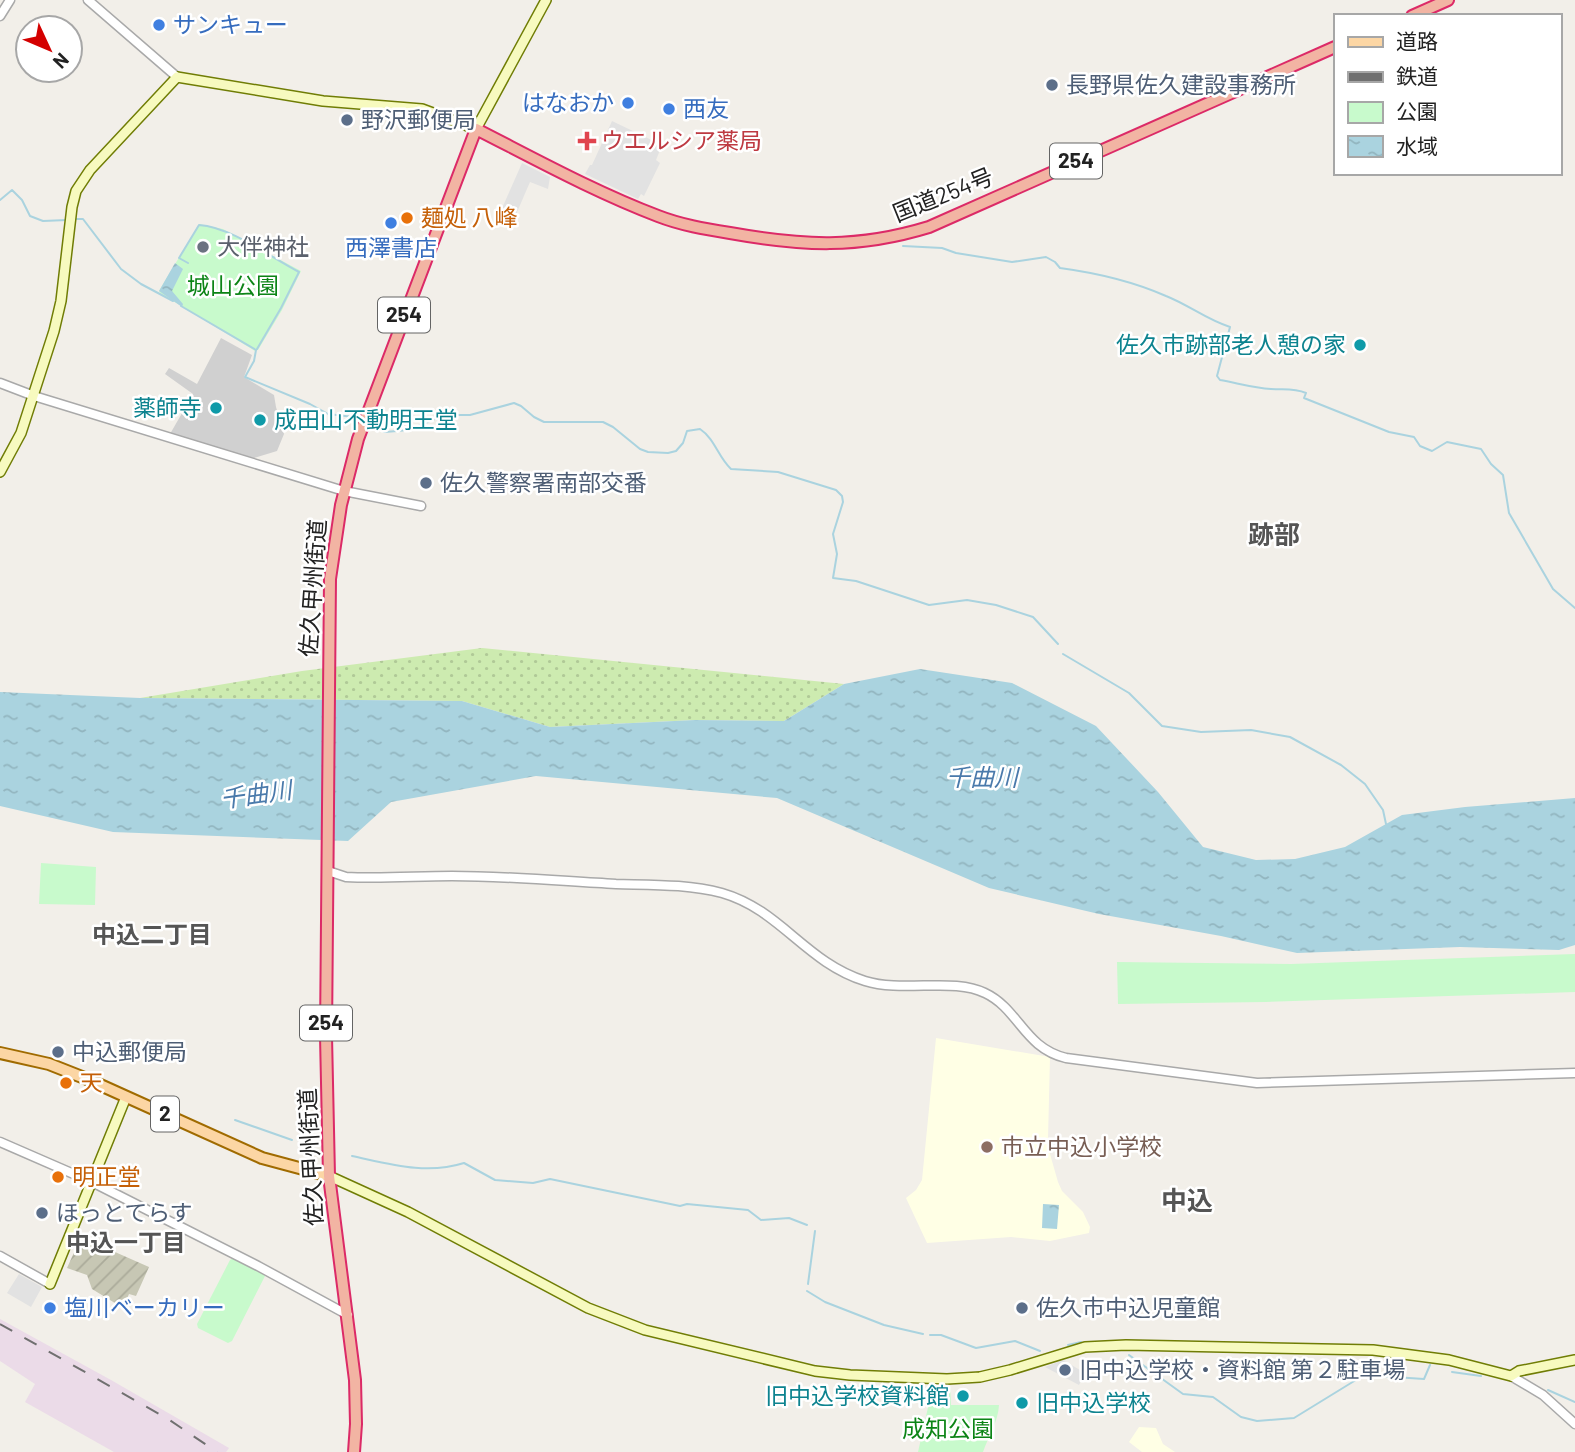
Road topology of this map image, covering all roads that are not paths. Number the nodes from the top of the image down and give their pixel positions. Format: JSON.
{"nodes":[{"id":1,"x":10,"y":0,"type":"edge"},
{"id":2,"x":88,"y":0,"type":"edge"},
{"id":3,"x":546,"y":0,"type":"edge"},
{"id":4,"x":1433,"y":0,"type":"edge"},
{"id":5,"x":1448,"y":0,"type":"edge"},
{"id":6,"x":1403,"y":14,"type":"edge"},
{"id":7,"x":1416,"y":14,"type":"edge"},
{"id":8,"x":0,"y":16,"type":"edge"},
{"id":9,"x":1334,"y":47,"type":"edge"},
{"id":10,"x":177,"y":77,"type":"junction"},
{"id":11,"x":476,"y":129,"type":"junction"},
{"id":12,"x":0,"y":383,"type":"edge"},
{"id":13,"x":34,"y":396,"type":"junction"},
{"id":14,"x":0,"y":471,"type":"edge"},
{"id":15,"x":344,"y":491,"type":"junction"},
{"id":16,"x":421,"y":506,"type":"dead end"},
{"id":17,"x":328,"y":868,"type":"junction"},
{"id":18,"x":0,"y":1053,"type":"edge"},
{"id":19,"x":1575,"y":1073,"type":"edge"},
{"id":20,"x":126,"y":1097,"type":"junction"},
{"id":21,"x":0,"y":1142,"type":"edge"},
{"id":22,"x":329,"y":1176,"type":"junction"},
{"id":23,"x":92,"y":1182,"type":"junction"},
{"id":24,"x":0,"y":1256,"type":"edge"},
{"id":25,"x":50,"y":1284,"type":"joint"},
{"id":26,"x":348,"y":1315,"type":"junction"},
{"id":27,"x":1575,"y":1360,"type":"edge"},
{"id":28,"x":1511,"y":1376,"type":"junction"},
{"id":29,"x":1575,"y":1424,"type":"edge"},
{"id":30,"x":354,"y":1452,"type":"edge"}],
"edges":[{"from":1,"to":8,"type":"street"},
{"from":2,"to":10,"type":"street"},
{"from":3,"to":11,"type":"main road"},
{"from":4,"to":6,"type":"highway"},
{"from":5,"to":7,"type":"highway"},
{"from":9,"to":11,"type":"highway","name":"国道254号","number":"254"},
{"from":10,"to":11,"type":"main road"},
{"from":10,"to":13,"type":"main road"},
{"from":11,"to":15,"type":"highway","name":"佐久甲州街道","number":"254"},
{"from":12,"to":13,"type":"street"},
{"from":13,"to":14,"type":"main road"},
{"from":13,"to":15,"type":"street"},
{"from":15,"to":16,"type":"street"},
{"from":15,"to":17,"type":"highway","name":"佐久甲州街道","number":"254"},
{"from":17,"to":19,"type":"street"},
{"from":17,"to":22,"type":"highway","name":"佐久甲州街道","number":"254"},
{"from":18,"to":20,"type":"main road","number":"2"},
{"from":20,"to":22,"type":"main road","number":"2"},
{"from":20,"to":23,"type":"main road"},
{"from":21,"to":23,"type":"street"},
{"from":22,"to":26,"type":"highway","name":"佐久甲州街道","number":"254"},
{"from":22,"to":28,"type":"main road"},
{"from":23,"to":25,"type":"main road"},
{"from":23,"to":26,"type":"street"},
{"from":24,"to":25,"type":"street"},
{"from":26,"to":30,"type":"highway","name":"佐久甲州街道","number":"254"},
{"from":27,"to":28,"type":"main road"},
{"from":28,"to":29,"type":"street"}]}
